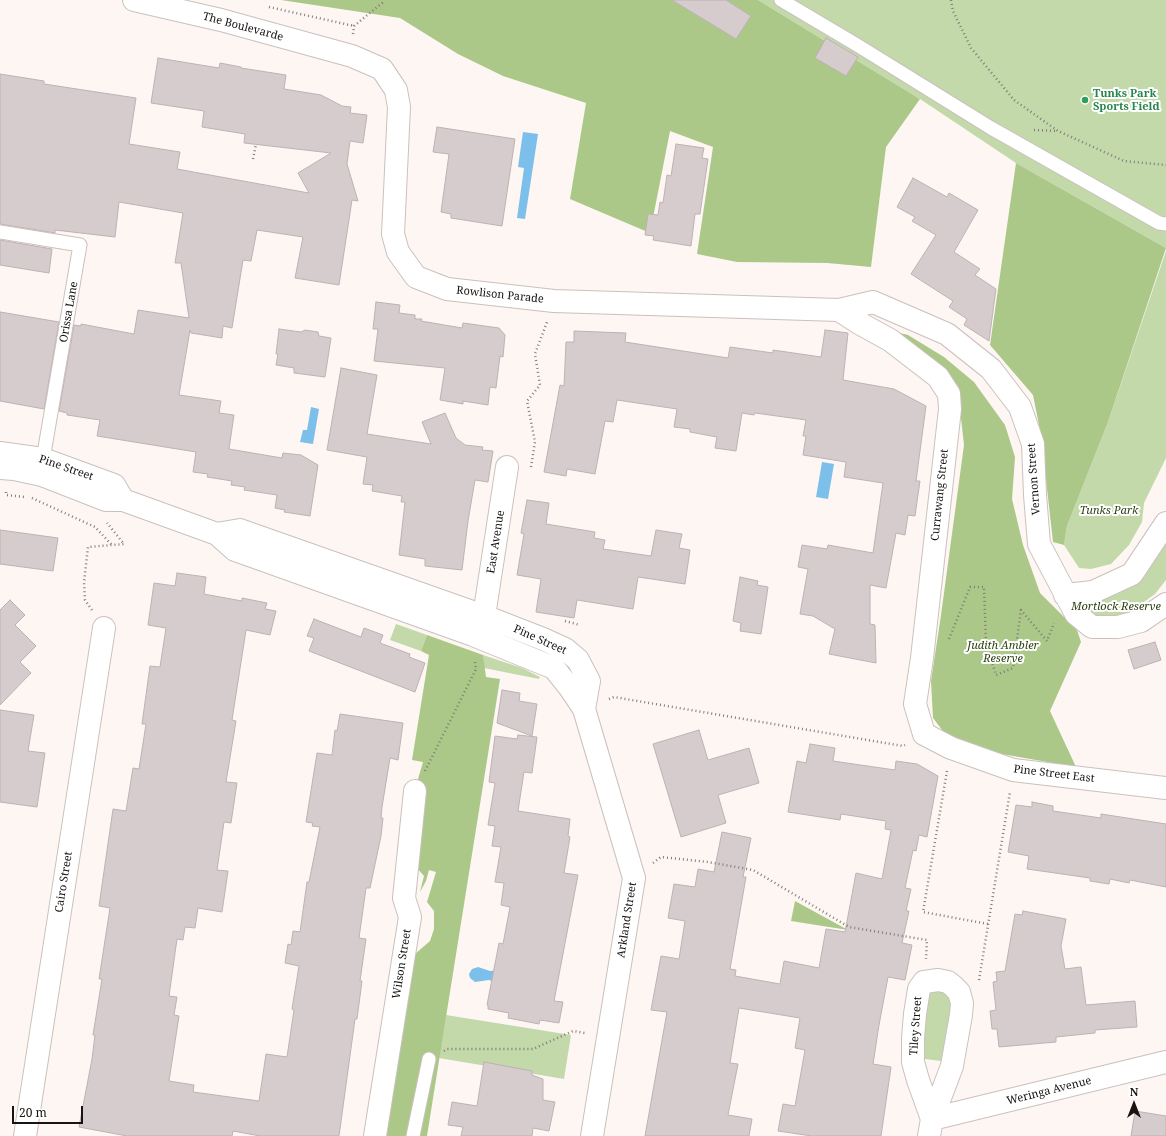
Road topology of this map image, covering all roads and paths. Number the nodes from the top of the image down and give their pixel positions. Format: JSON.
{"nodes":[{"id":1,"x":134,"y":0,"type":"edge"},
{"id":2,"x":384,"y":0,"type":"edge"},
{"id":3,"x":781,"y":0,"type":"edge"},
{"id":4,"x":950,"y":0,"type":"edge"},
{"id":5,"x":269,"y":7,"type":"dead end"},
{"id":6,"x":354,"y":26,"type":"junction"},
{"id":7,"x":352,"y":56,"type":"junction"},
{"id":8,"x":256,"y":144,"type":"dead end"},
{"id":9,"x":253,"y":159,"type":"dead end"},
{"id":10,"x":1166,"y":165,"type":"edge"},
{"id":11,"x":1166,"y":224,"type":"edge"},
{"id":12,"x":0,"y":232,"type":"edge"},
{"id":13,"x":554,"y":301,"type":"junction"},
{"id":14,"x":839,"y":310,"type":"junction"},
{"id":15,"x":0,"y":453,"type":"edge"},
{"id":16,"x":43,"y":458,"type":"junction"},
{"id":17,"x":507,"y":467,"type":"dead end"},
{"id":18,"x":0,"y":468,"type":"edge"},
{"id":19,"x":531,"y":472,"type":"dead end"},
{"id":20,"x":6,"y":495,"type":"dead end"},
{"id":21,"x":123,"y":500,"type":"junction"},
{"id":22,"x":1166,"y":523,"type":"edge"},
{"id":23,"x":217,"y":534,"type":"junction"},
{"id":24,"x":112,"y":545,"type":"junction"},
{"id":25,"x":1065,"y":595,"type":"junction"},
{"id":26,"x":1166,"y":604,"type":"edge"},
{"id":27,"x":484,"y":616,"type":"junction"},
{"id":28,"x":565,"y":621,"type":"dead end"},
{"id":29,"x":580,"y":625,"type":"dead end"},
{"id":30,"x":104,"y":628,"type":"joint"},
{"id":31,"x":473,"y":635,"type":"junction"},
{"id":32,"x":1047,"y":641,"type":"dead end"},
{"id":33,"x":922,"y":658,"type":"junction"},
{"id":34,"x":584,"y":709,"type":"junction"},
{"id":35,"x":924,"y":734,"type":"junction"},
{"id":36,"x":951,"y":748,"type":"junction"},
{"id":37,"x":1013,"y":770,"type":"junction"},
{"id":38,"x":1166,"y":788,"type":"edge"},
{"id":39,"x":415,"y":791,"type":"joint"},
{"id":40,"x":634,"y":878,"type":"junction"},
{"id":41,"x":988,"y":924,"type":"junction"},
{"id":42,"x":924,"y":982,"type":"junction"},
{"id":43,"x":979,"y":984,"type":"dead end"},
{"id":44,"x":609,"y":1037,"type":"junction"},
{"id":45,"x":447,"y":1049,"type":"dead end"},
{"id":46,"x":429,"y":1059,"type":"dead end"},
{"id":47,"x":1166,"y":1062,"type":"edge"},
{"id":48,"x":931,"y":1128,"type":"edge"},
{"id":49,"x":25,"y":1136,"type":"edge"},
{"id":50,"x":375,"y":1136,"type":"edge"},
{"id":51,"x":413,"y":1136,"type":"edge"},
{"id":52,"x":592,"y":1136,"type":"edge"}],
"edges":[{"from":1,"to":7,"type":"street","name":"The Boulevarde"},
{"from":2,"to":6,"type":"path"},
{"from":3,"to":11,"type":"lane"},
{"from":4,"to":10,"type":"path"},
{"from":5,"to":6,"type":"path"},
{"from":6,"to":7,"type":"path"},
{"from":7,"to":13,"type":"street","name":"Rowlison Parade"},
{"from":8,"to":9,"type":"path"},
{"from":12,"to":16,"type":"lane","name":"Orissa Lane"},
{"from":13,"to":14,"type":"street","name":"Rowlison Parade"},
{"from":13,"to":19,"type":"path"},
{"from":14,"to":25,"type":"street","name":"Vernon Street"},
{"from":14,"to":33,"type":"street","name":"Currawang Street"},
{"from":15,"to":16,"type":"street","name":"Pine Street"},
{"from":16,"to":21,"type":"street","name":"Pine Street"},
{"from":17,"to":27,"type":"street","name":"East Avenue"},
{"from":18,"to":21,"type":"street","name":"Pine Street"},
{"from":20,"to":24,"type":"path"},
{"from":21,"to":23,"type":"street","name":"Pine Street"},
{"from":21,"to":24,"type":"path"},
{"from":22,"to":25,"type":"street"},
{"from":23,"to":27,"type":"street","name":"Pine Street"},
{"from":23,"to":31,"type":"street","name":"Pine Street"},
{"from":24,"to":30,"type":"path"},
{"from":25,"to":26,"type":"street","name":"Vernon Street"},
{"from":27,"to":34,"type":"street","name":"Pine Street"},
{"from":28,"to":29,"type":"path"},
{"from":30,"to":49,"type":"street","name":"Cairo Street"},
{"from":31,"to":34,"type":"street","name":"Pine Street"},
{"from":31,"to":39,"type":"path"},
{"from":32,"to":33,"type":"path"},
{"from":33,"to":35,"type":"street","name":"Currawang Street"},
{"from":34,"to":35,"type":"path"},
{"from":34,"to":40,"type":"street","name":"Arkland Street"},
{"from":35,"to":36,"type":"street","name":"Pine Street East"},
{"from":36,"to":37,"type":"street","name":"Pine Street East"},
{"from":36,"to":41,"type":"path"},
{"from":37,"to":38,"type":"street","name":"Pine Street East"},
{"from":37,"to":41,"type":"path"},
{"from":39,"to":50,"type":"street","name":"Wilson Street"},
{"from":40,"to":42,"type":"path"},
{"from":40,"to":44,"type":"street","name":"Arkland Street"},
{"from":41,"to":43,"type":"path"},
{"from":42,"to":48,"type":"street","name":"Tiley Street"},
{"from":42,"to":48,"type":"street","name":"Tiley Street"},
{"from":44,"to":45,"type":"path"},
{"from":44,"to":52,"type":"street","name":"Arkland Street"},
{"from":46,"to":51,"type":"lane"},
{"from":47,"to":48,"type":"street","name":"Weringa Avenue"}]}
